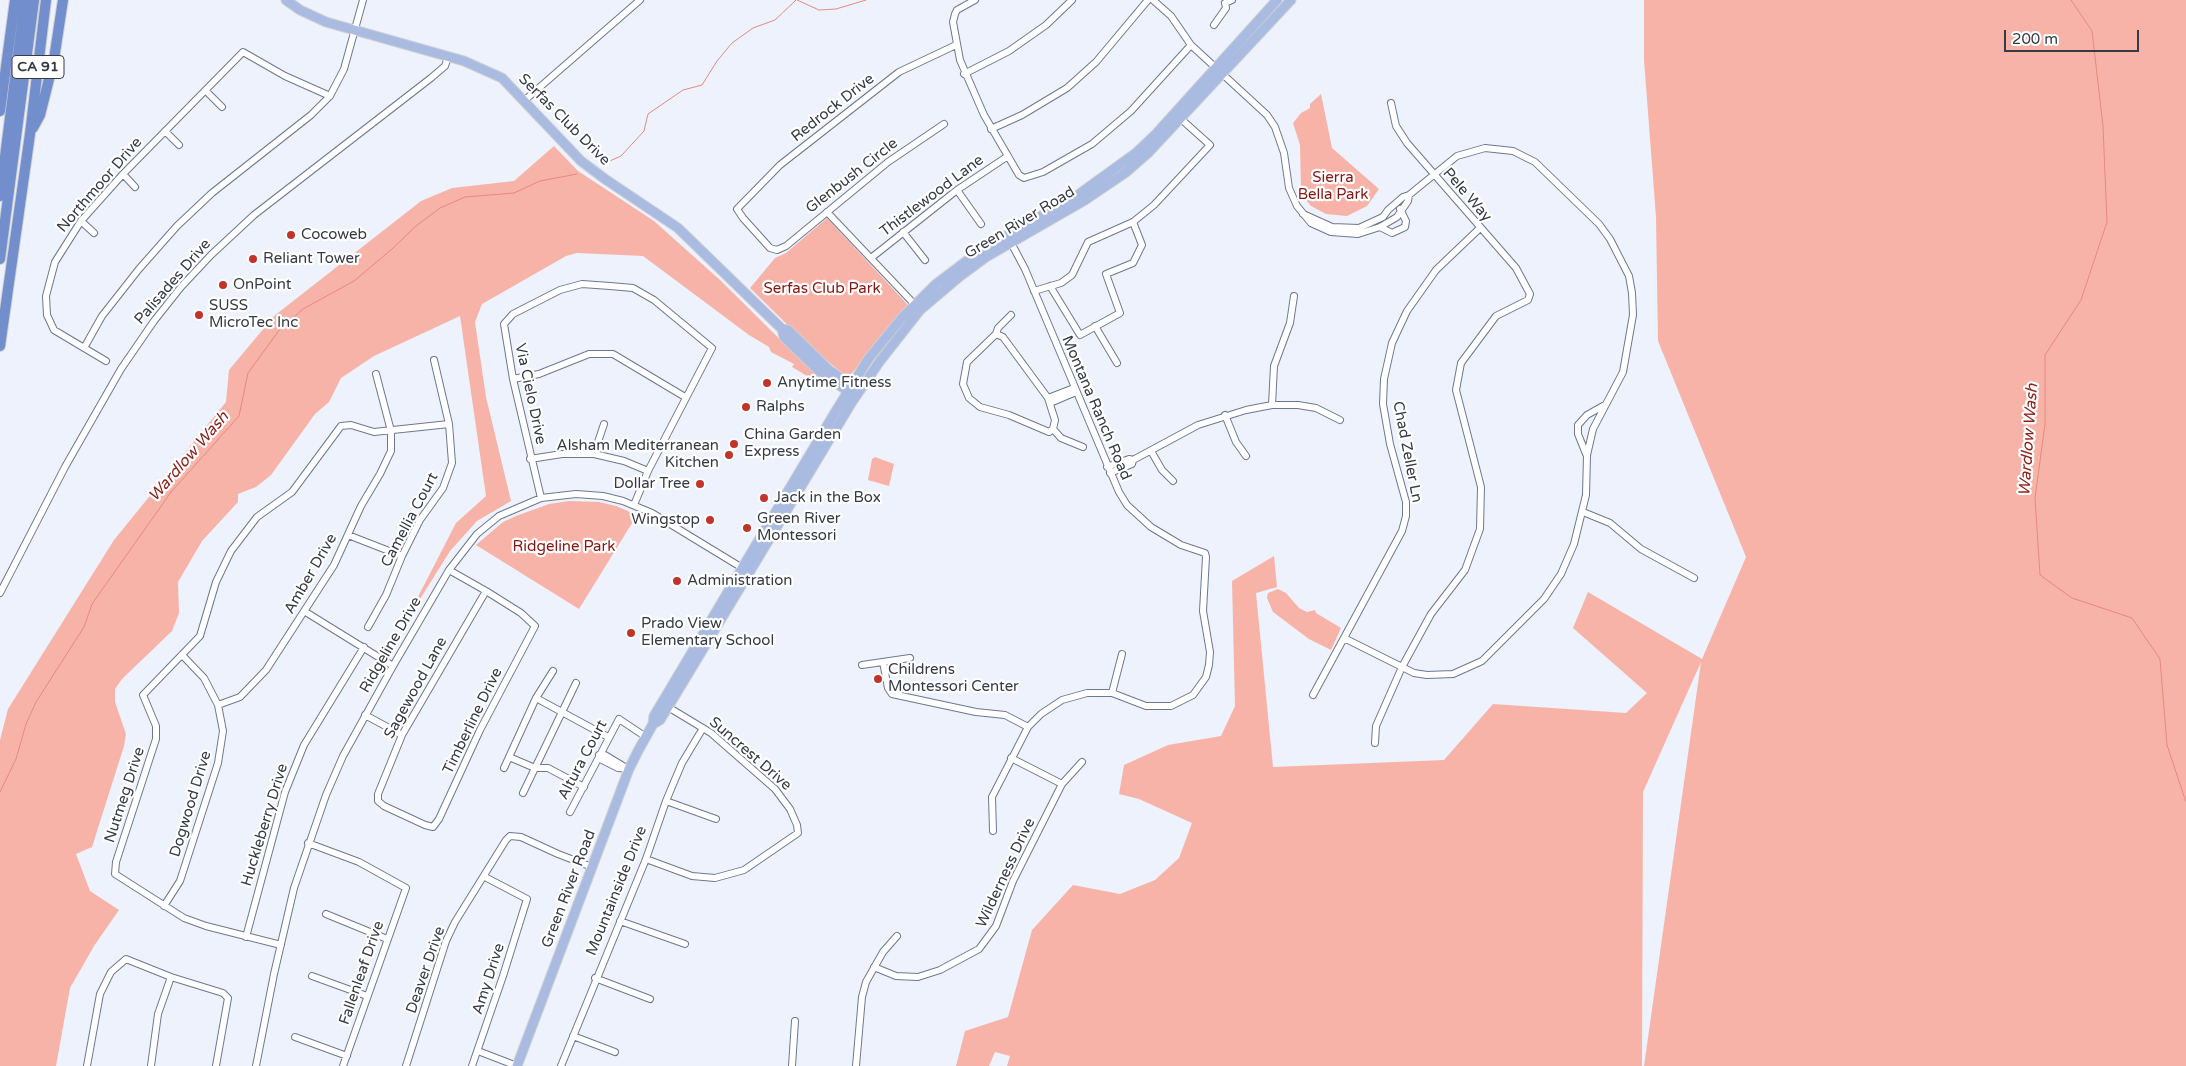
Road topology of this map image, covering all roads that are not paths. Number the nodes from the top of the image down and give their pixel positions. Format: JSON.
{"nodes":[{"id":1,"x":15,"y":0,"type":"edge"},
{"id":2,"x":26,"y":0,"type":"edge"},
{"id":3,"x":34,"y":0,"type":"edge"},
{"id":4,"x":46,"y":0,"type":"edge"},
{"id":5,"x":63,"y":0,"type":"edge"},
{"id":6,"x":286,"y":0,"type":"edge"},
{"id":7,"x":363,"y":0,"type":"edge"},
{"id":8,"x":640,"y":0,"type":"edge"},
{"id":9,"x":975,"y":0,"type":"edge"},
{"id":10,"x":1072,"y":0,"type":"edge"},
{"id":11,"x":1148,"y":0,"type":"edge"},
{"id":12,"x":1153,"y":0,"type":"edge"},
{"id":13,"x":1232,"y":0,"type":"edge"},
{"id":14,"x":1276,"y":0,"type":"edge"},
{"id":15,"x":1284,"y":0,"type":"edge"},
{"id":16,"x":1291,"y":0,"type":"edge"},
{"id":17,"x":1223,"y":2,"type":"edge"},
{"id":18,"x":1214,"y":25,"type":"dead end"},
{"id":19,"x":354,"y":30,"type":"junction"},
{"id":20,"x":1252,"y":42,"type":"junction"},
{"id":21,"x":956,"y":45,"type":"junction"},
{"id":22,"x":1191,"y":45,"type":"junction"},
{"id":23,"x":448,"y":57,"type":"junction"},
{"id":24,"x":1218,"y":71,"type":"junction"},
{"id":25,"x":964,"y":74,"type":"junction"},
{"id":26,"x":206,"y":90,"type":"junction"},
{"id":27,"x":330,"y":96,"type":"junction"},
{"id":28,"x":526,"y":100,"type":"junction"},
{"id":29,"x":1391,"y":104,"type":"dead end"},
{"id":30,"x":222,"y":107,"type":"dead end"},
{"id":31,"x":0,"y":111,"type":"edge"},
{"id":32,"x":1181,"y":119,"type":"junction"},
{"id":33,"x":944,"y":124,"type":"dead end"},
{"id":34,"x":991,"y":129,"type":"junction"},
{"id":35,"x":165,"y":131,"type":"junction"},
{"id":36,"x":30,"y":134,"type":"junction"},
{"id":37,"x":179,"y":145,"type":"dead end"},
{"id":38,"x":1008,"y":156,"type":"junction"},
{"id":39,"x":123,"y":174,"type":"junction"},
{"id":40,"x":1433,"y":174,"type":"junction"},
{"id":41,"x":135,"y":187,"type":"dead end"},
{"id":42,"x":957,"y":190,"type":"junction"},
{"id":43,"x":1410,"y":195,"type":"junction"},
{"id":44,"x":0,"y":196,"type":"edge"},
{"id":45,"x":1395,"y":206,"type":"junction"},
{"id":46,"x":1402,"y":210,"type":"junction"},
{"id":47,"x":826,"y":212,"type":"junction"},
{"id":48,"x":1303,"y":214,"type":"junction"},
{"id":49,"x":81,"y":221,"type":"junction"},
{"id":50,"x":1133,"y":222,"type":"junction"},
{"id":51,"x":981,"y":224,"type":"dead end"},
{"id":52,"x":1380,"y":227,"type":"junction"},
{"id":53,"x":1480,"y":228,"type":"junction"},
{"id":54,"x":903,"y":232,"type":"junction"},
{"id":55,"x":94,"y":233,"type":"dead end"},
{"id":56,"x":1009,"y":238,"type":"junction"},
{"id":57,"x":777,"y":250,"type":"joint"},
{"id":58,"x":871,"y":258,"type":"junction"},
{"id":59,"x":0,"y":259,"type":"edge"},
{"id":60,"x":925,"y":260,"type":"dead end"},
{"id":61,"x":1050,"y":286,"type":"junction"},
{"id":62,"x":1034,"y":291,"type":"junction"},
{"id":63,"x":1294,"y":296,"type":"dead end"},
{"id":64,"x":917,"y":307,"type":"junction"},
{"id":65,"x":1011,"y":315,"type":"dead end"},
{"id":66,"x":1095,"y":326,"type":"junction"},
{"id":67,"x":996,"y":334,"type":"junction"},
{"id":68,"x":0,"y":346,"type":"edge"},
{"id":69,"x":84,"y":348,"type":"junction"},
{"id":70,"x":434,"y":360,"type":"dead end"},
{"id":71,"x":106,"y":361,"type":"dead end"},
{"id":72,"x":1117,"y":363,"type":"dead end"},
{"id":73,"x":376,"y":374,"type":"dead end"},
{"id":74,"x":512,"y":379,"type":"junction"},
{"id":75,"x":1075,"y":390,"type":"junction"},
{"id":76,"x":854,"y":391,"type":"junction"},
{"id":77,"x":685,"y":397,"type":"junction"},
{"id":78,"x":1049,"y":401,"type":"junction"},
{"id":79,"x":1604,"y":405,"type":"junction"},
{"id":80,"x":1272,"y":406,"type":"junction"},
{"id":81,"x":1225,"y":415,"type":"junction"},
{"id":82,"x":1340,"y":420,"type":"dead end"},
{"id":83,"x":448,"y":424,"type":"junction"},
{"id":84,"x":604,"y":424,"type":"dead end"},
{"id":85,"x":1053,"y":429,"type":"junction"},
{"id":86,"x":391,"y":431,"type":"junction"},
{"id":87,"x":1084,"y":447,"type":"dead end"},
{"id":88,"x":1151,"y":451,"type":"junction"},
{"id":89,"x":594,"y":454,"type":"junction"},
{"id":90,"x":1586,"y":455,"type":"junction"},
{"id":91,"x":1246,"y":456,"type":"dead end"},
{"id":92,"x":530,"y":459,"type":"junction"},
{"id":93,"x":648,"y":470,"type":"junction"},
{"id":94,"x":1109,"y":470,"type":"junction"},
{"id":95,"x":1173,"y":481,"type":"dead end"},
{"id":96,"x":541,"y":498,"type":"junction"},
{"id":97,"x":634,"y":505,"type":"junction"},
{"id":98,"x":1583,"y":512,"type":"junction"},
{"id":99,"x":348,"y":535,"type":"junction"},
{"id":100,"x":402,"y":556,"type":"junction"},
{"id":101,"x":449,"y":570,"type":"junction"},
{"id":102,"x":746,"y":570,"type":"junction"},
{"id":103,"x":1694,"y":578,"type":"dead end"},
{"id":104,"x":486,"y":591,"type":"junction"},
{"id":105,"x":0,"y":593,"type":"edge"},
{"id":106,"x":304,"y":611,"type":"junction"},
{"id":107,"x":368,"y":627,"type":"dead end"},
{"id":108,"x":704,"y":633,"type":"junction"},
{"id":109,"x":1344,"y":638,"type":"junction"},
{"id":110,"x":707,"y":642,"type":"junction"},
{"id":111,"x":364,"y":647,"type":"junction"},
{"id":112,"x":1122,"y":654,"type":"dead end"},
{"id":113,"x":183,"y":656,"type":"junction"},
{"id":114,"x":910,"y":658,"type":"dead end"},
{"id":115,"x":883,"y":662,"type":"junction"},
{"id":116,"x":862,"y":665,"type":"dead end"},
{"id":117,"x":393,"y":666,"type":"junction"},
{"id":118,"x":1402,"y":667,"type":"junction"},
{"id":119,"x":553,"y":671,"type":"dead end"},
{"id":120,"x":576,"y":683,"type":"dead end"},
{"id":121,"x":667,"y":693,"type":"junction"},
{"id":122,"x":1112,"y":693,"type":"junction"},
{"id":123,"x":1313,"y":695,"type":"dead end"},
{"id":124,"x":536,"y":698,"type":"junction"},
{"id":125,"x":218,"y":705,"type":"junction"},
{"id":126,"x":668,"y":708,"type":"junction"},
{"id":127,"x":562,"y":710,"type":"junction"},
{"id":128,"x":365,"y":715,"type":"junction"},
{"id":129,"x":653,"y":724,"type":"junction"},
{"id":130,"x":1028,"y":726,"type":"junction"},
{"id":131,"x":703,"y":728,"type":"junction"},
{"id":132,"x":402,"y":735,"type":"junction"},
{"id":133,"x":646,"y":736,"type":"junction"},
{"id":134,"x":608,"y":737,"type":"junction"},
{"id":135,"x":1375,"y":743,"type":"dead end"},
{"id":136,"x":598,"y":755,"type":"junction"},
{"id":137,"x":509,"y":757,"type":"junction"},
{"id":138,"x":1011,"y":758,"type":"junction"},
{"id":139,"x":1082,"y":762,"type":"dead end"},
{"id":140,"x":504,"y":768,"type":"dead end"},
{"id":141,"x":535,"y":768,"type":"junction"},
{"id":142,"x":629,"y":769,"type":"junction"},
{"id":143,"x":1062,"y":784,"type":"junction"},
{"id":144,"x":584,"y":786,"type":"junction"},
{"id":145,"x":523,"y":793,"type":"dead end"},
{"id":146,"x":378,"y":801,"type":"joint"},
{"id":147,"x":666,"y":801,"type":"junction"},
{"id":148,"x":570,"y":812,"type":"dead end"},
{"id":149,"x":716,"y":819,"type":"dead end"},
{"id":150,"x":992,"y":831,"type":"dead end"},
{"id":151,"x":308,"y":843,"type":"junction"},
{"id":152,"x":646,"y":859,"type":"junction"},
{"id":153,"x":592,"y":867,"type":"junction"},
{"id":154,"x":485,"y":877,"type":"junction"},
{"id":155,"x":164,"y":906,"type":"junction"},
{"id":156,"x":326,"y":914,"type":"dead end"},
{"id":157,"x":620,"y":921,"type":"junction"},
{"id":158,"x":897,"y":936,"type":"dead end"},
{"id":159,"x":246,"y":937,"type":"junction"},
{"id":160,"x":387,"y":939,"type":"junction"},
{"id":161,"x":685,"y":944,"type":"dead end"},
{"id":162,"x":281,"y":945,"type":"junction"},
{"id":163,"x":874,"y":967,"type":"junction"},
{"id":164,"x":312,"y":976,"type":"dead end"},
{"id":165,"x":171,"y":977,"type":"junction"},
{"id":166,"x":595,"y":978,"type":"junction"},
{"id":167,"x":367,"y":996,"type":"junction"},
{"id":168,"x":650,"y":999,"type":"dead end"},
{"id":169,"x":795,"y":1021,"type":"dead end"},
{"id":170,"x":573,"y":1036,"type":"junction"},
{"id":171,"x":296,"y":1037,"type":"dead end"},
{"id":172,"x":478,"y":1051,"type":"junction"},
{"id":173,"x":616,"y":1052,"type":"dead end"},
{"id":174,"x":346,"y":1056,"type":"junction"},
{"id":175,"x":87,"y":1066,"type":"edge"},
{"id":176,"x":151,"y":1066,"type":"edge"},
{"id":177,"x":216,"y":1066,"type":"edge"},
{"id":178,"x":256,"y":1066,"type":"edge"},
{"id":179,"x":343,"y":1066,"type":"edge"},
{"id":180,"x":406,"y":1066,"type":"edge"},
{"id":181,"x":472,"y":1066,"type":"edge"},
{"id":182,"x":517,"y":1066,"type":"edge"},
{"id":183,"x":561,"y":1066,"type":"edge"},
{"id":184,"x":792,"y":1066,"type":"edge"},
{"id":185,"x":856,"y":1066,"type":"edge"}],
"edges":[{"from":1,"to":31,"type":"highway","number":"CA 91"},
{"from":2,"to":44,"type":"highway"},
{"from":3,"to":59,"type":"highway"},
{"from":4,"to":36,"type":"highway","number":"CA 91"},
{"from":5,"to":36,"type":"highway"},
{"from":6,"to":19,"type":"main road","name":"Serfas Club Drive"},
{"from":7,"to":19,"type":"street"},
{"from":8,"to":28,"type":"street"},
{"from":9,"to":21,"type":"street"},
{"from":10,"to":25,"type":"street"},
{"from":11,"to":34,"type":"street"},
{"from":12,"to":22,"type":"street"},
{"from":13,"to":17,"type":"street"},
{"from":14,"to":24,"type":"main road","name":"Green River Road"},
{"from":15,"to":20,"type":"main road"},
{"from":16,"to":20,"type":"main road","name":"Green River Road"},
{"from":17,"to":18,"type":"street"},
{"from":19,"to":23,"type":"main road","name":"Serfas Club Drive"},
{"from":19,"to":27,"type":"street"},
{"from":20,"to":24,"type":"main road","name":"Green River Road"},
{"from":21,"to":25,"type":"street"},
{"from":21,"to":57,"type":"street","name":"Redrock Drive"},
{"from":22,"to":24,"type":"street"},
{"from":22,"to":38,"type":"street"},
{"from":23,"to":28,"type":"main road","name":"Serfas Club Drive"},
{"from":23,"to":105,"type":"street","name":"Palisades Drive"},
{"from":24,"to":32,"type":"main road","name":"Green River Road"},
{"from":24,"to":48,"type":"street"},
{"from":24,"to":56,"type":"main road","name":"Green River Road"},
{"from":25,"to":34,"type":"street"},
{"from":26,"to":27,"type":"street","name":"Northmoor Drive"},
{"from":26,"to":30,"type":"street"},
{"from":26,"to":35,"type":"street","name":"Northmoor Drive"},
{"from":27,"to":69,"type":"street"},
{"from":28,"to":76,"type":"main road","name":"Serfas Club Drive"},
{"from":29,"to":40,"type":"street","name":"Pele Way"},
{"from":32,"to":50,"type":"street"},
{"from":32,"to":56,"type":"main road","name":"Green River Road"},
{"from":33,"to":47,"type":"street","name":"Glenbush Circle"},
{"from":34,"to":38,"type":"street"},
{"from":35,"to":37,"type":"street"},
{"from":35,"to":39,"type":"street","name":"Northmoor Drive"},
{"from":36,"to":68,"type":"highway","number":"CA 91"},
{"from":38,"to":42,"type":"street","name":"Thistlewood Lane"},
{"from":39,"to":41,"type":"street"},
{"from":39,"to":49,"type":"street","name":"Northmoor Drive"},
{"from":40,"to":43,"type":"street"},
{"from":40,"to":53,"type":"street","name":"Pele Way"},
{"from":40,"to":79,"type":"street"},
{"from":42,"to":51,"type":"street"},
{"from":42,"to":54,"type":"street","name":"Thistlewood Lane"},
{"from":43,"to":45,"type":"street"},
{"from":43,"to":46,"type":"street"},
{"from":45,"to":46,"type":"street"},
{"from":45,"to":48,"type":"street"},
{"from":46,"to":52,"type":"street"},
{"from":46,"to":52,"type":"street"},
{"from":47,"to":57,"type":"street","name":"Glenbush Circle"},
{"from":47,"to":58,"type":"street"},
{"from":48,"to":52,"type":"street"},
{"from":49,"to":55,"type":"street"},
{"from":49,"to":69,"type":"street","name":"Northmoor Drive"},
{"from":50,"to":61,"type":"street"},
{"from":50,"to":66,"type":"street"},
{"from":53,"to":109,"type":"street","name":"Chad Zeller Ln"},
{"from":53,"to":118,"type":"street","name":"Pele Way"},
{"from":54,"to":58,"type":"street","name":"Thistlewood Lane"},
{"from":54,"to":60,"type":"street"},
{"from":56,"to":62,"type":"street","name":"Montana Ranch Road"},
{"from":56,"to":64,"type":"main road","name":"Green River Road"},
{"from":58,"to":64,"type":"street"},
{"from":61,"to":62,"type":"street"},
{"from":61,"to":66,"type":"street"},
{"from":62,"to":75,"type":"street","name":"Montana Ranch Road"},
{"from":63,"to":80,"type":"street"},
{"from":64,"to":76,"type":"main road","name":"Green River Road"},
{"from":65,"to":67,"type":"street"},
{"from":66,"to":72,"type":"street"},
{"from":67,"to":78,"type":"street"},
{"from":67,"to":85,"type":"street"},
{"from":69,"to":71,"type":"street","name":"Northmoor Drive"},
{"from":70,"to":83,"type":"street","name":"Camellia Court"},
{"from":73,"to":86,"type":"street"},
{"from":74,"to":77,"type":"street"},
{"from":74,"to":77,"type":"street","name":"Via Cielo Drive"},
{"from":74,"to":92,"type":"street","name":"Via Cielo Drive"},
{"from":75,"to":78,"type":"street"},
{"from":75,"to":94,"type":"street","name":"Montana Ranch Road"},
{"from":76,"to":102,"type":"main road","name":"Green River Road"},
{"from":77,"to":93,"type":"street"},
{"from":78,"to":85,"type":"street"},
{"from":79,"to":90,"type":"street"},
{"from":79,"to":90,"type":"street"},
{"from":80,"to":81,"type":"street"},
{"from":80,"to":82,"type":"street"},
{"from":81,"to":88,"type":"street"},
{"from":81,"to":91,"type":"street"},
{"from":83,"to":86,"type":"street"},
{"from":83,"to":100,"type":"street","name":"Camellia Court"},
{"from":84,"to":89,"type":"street"},
{"from":85,"to":87,"type":"street"},
{"from":86,"to":99,"type":"street","name":"Amber Drive"},
{"from":86,"to":113,"type":"street"},
{"from":88,"to":94,"type":"street"},
{"from":88,"to":95,"type":"street"},
{"from":89,"to":92,"type":"street"},
{"from":89,"to":93,"type":"street"},
{"from":90,"to":98,"type":"street"},
{"from":92,"to":96,"type":"street","name":"Via Cielo Drive"},
{"from":93,"to":97,"type":"street"},
{"from":94,"to":122,"type":"street","name":"Montana Ranch Road"},
{"from":96,"to":97,"type":"street","name":"Ridgeline Drive"},
{"from":96,"to":101,"type":"street","name":"Ridgeline Drive"},
{"from":97,"to":102,"type":"street","name":"Ridgeline Drive"},
{"from":98,"to":103,"type":"street"},
{"from":98,"to":118,"type":"street"},
{"from":99,"to":100,"type":"street"},
{"from":99,"to":106,"type":"street","name":"Amber Drive"},
{"from":100,"to":107,"type":"street","name":"Camellia Court"},
{"from":101,"to":104,"type":"street"},
{"from":101,"to":117,"type":"street","name":"Ridgeline Drive"},
{"from":102,"to":108,"type":"main road","name":"Green River Road"},
{"from":102,"to":110,"type":"main road","name":"Green River Road"},
{"from":104,"to":132,"type":"street","name":"Sagewood Lane"},
{"from":104,"to":146,"type":"street","name":"Timberline Drive"},
{"from":106,"to":111,"type":"street"},
{"from":106,"to":125,"type":"street","name":"Amber Drive"},
{"from":108,"to":110,"type":"main road"},
{"from":108,"to":121,"type":"main road","name":"Green River Road"},
{"from":109,"to":118,"type":"street"},
{"from":109,"to":123,"type":"street","name":"Chad Zeller Ln"},
{"from":110,"to":126,"type":"main road","name":"Green River Road"},
{"from":111,"to":117,"type":"street"},
{"from":111,"to":159,"type":"street","name":"Huckleberry Drive"},
{"from":112,"to":122,"type":"street"},
{"from":113,"to":125,"type":"street","name":"Dogwood Drive"},
{"from":113,"to":155,"type":"street","name":"Nutmeg Drive"},
{"from":114,"to":115,"type":"street"},
{"from":115,"to":116,"type":"street"},
{"from":115,"to":130,"type":"street"},
{"from":117,"to":128,"type":"street","name":"Ridgeline Drive"},
{"from":118,"to":135,"type":"street"},
{"from":119,"to":124,"type":"street"},
{"from":120,"to":127,"type":"street"},
{"from":121,"to":126,"type":"main road"},
{"from":121,"to":129,"type":"main road","name":"Green River Road"},
{"from":122,"to":130,"type":"street"},
{"from":124,"to":127,"type":"street"},
{"from":124,"to":137,"type":"street"},
{"from":125,"to":155,"type":"street","name":"Dogwood Drive"},
{"from":126,"to":129,"type":"main road","name":"Green River Road"},
{"from":126,"to":131,"type":"street","name":"Suncrest Drive"},
{"from":127,"to":134,"type":"street"},
{"from":127,"to":141,"type":"street"},
{"from":128,"to":132,"type":"street"},
{"from":128,"to":151,"type":"street","name":"Ridgeline Drive"},
{"from":129,"to":133,"type":"main road","name":"Green River Road"},
{"from":130,"to":138,"type":"street"},
{"from":131,"to":147,"type":"street","name":"Mountainside Drive"},
{"from":131,"to":152,"type":"street","name":"Suncrest Drive"},
{"from":132,"to":146,"type":"street","name":"Sagewood Lane"},
{"from":133,"to":134,"type":"street","name":"Altura Court"},
{"from":133,"to":142,"type":"main road","name":"Green River Road"},
{"from":134,"to":136,"type":"street","name":"Altura Court"},
{"from":136,"to":142,"type":"street"},
{"from":136,"to":144,"type":"street","name":"Altura Court"},
{"from":137,"to":140,"type":"street"},
{"from":137,"to":141,"type":"street"},
{"from":138,"to":143,"type":"street"},
{"from":138,"to":150,"type":"street"},
{"from":139,"to":143,"type":"street","name":"Wilderness Drive"},
{"from":141,"to":144,"type":"street"},
{"from":141,"to":145,"type":"street"},
{"from":142,"to":153,"type":"main road","name":"Green River Road"},
{"from":143,"to":163,"type":"street","name":"Wilderness Drive"},
{"from":144,"to":148,"type":"street","name":"Altura Court"},
{"from":147,"to":149,"type":"street"},
{"from":147,"to":152,"type":"street","name":"Mountainside Drive"},
{"from":151,"to":160,"type":"street","name":"Fallenleaf Drive"},
{"from":151,"to":162,"type":"street","name":"Ridgeline Drive"},
{"from":152,"to":157,"type":"street","name":"Mountainside Drive"},
{"from":153,"to":154,"type":"street","name":"Deaver Drive"},
{"from":153,"to":182,"type":"main road","name":"Green River Road"},
{"from":154,"to":172,"type":"street","name":"Amy Drive"},
{"from":154,"to":180,"type":"street","name":"Deaver Drive"},
{"from":155,"to":159,"type":"street"},
{"from":156,"to":160,"type":"street"},
{"from":157,"to":161,"type":"street"},
{"from":157,"to":166,"type":"street","name":"Mountainside Drive"},
{"from":158,"to":163,"type":"street"},
{"from":159,"to":162,"type":"street"},
{"from":160,"to":167,"type":"street","name":"Fallenleaf Drive"},
{"from":162,"to":178,"type":"street","name":"Ridgeline Drive"},
{"from":163,"to":185,"type":"street"},
{"from":164,"to":167,"type":"street"},
{"from":165,"to":175,"type":"street"},
{"from":165,"to":176,"type":"street"},
{"from":165,"to":177,"type":"street"},
{"from":166,"to":168,"type":"street"},
{"from":166,"to":170,"type":"street","name":"Mountainside Drive"},
{"from":167,"to":174,"type":"street","name":"Fallenleaf Drive"},
{"from":169,"to":184,"type":"street"},
{"from":170,"to":173,"type":"street"},
{"from":170,"to":183,"type":"street","name":"Mountainside Drive"},
{"from":171,"to":174,"type":"street"},
{"from":172,"to":181,"type":"street","name":"Amy Drive"},
{"from":172,"to":182,"type":"street"},
{"from":174,"to":179,"type":"street","name":"Fallenleaf Drive"}]}
